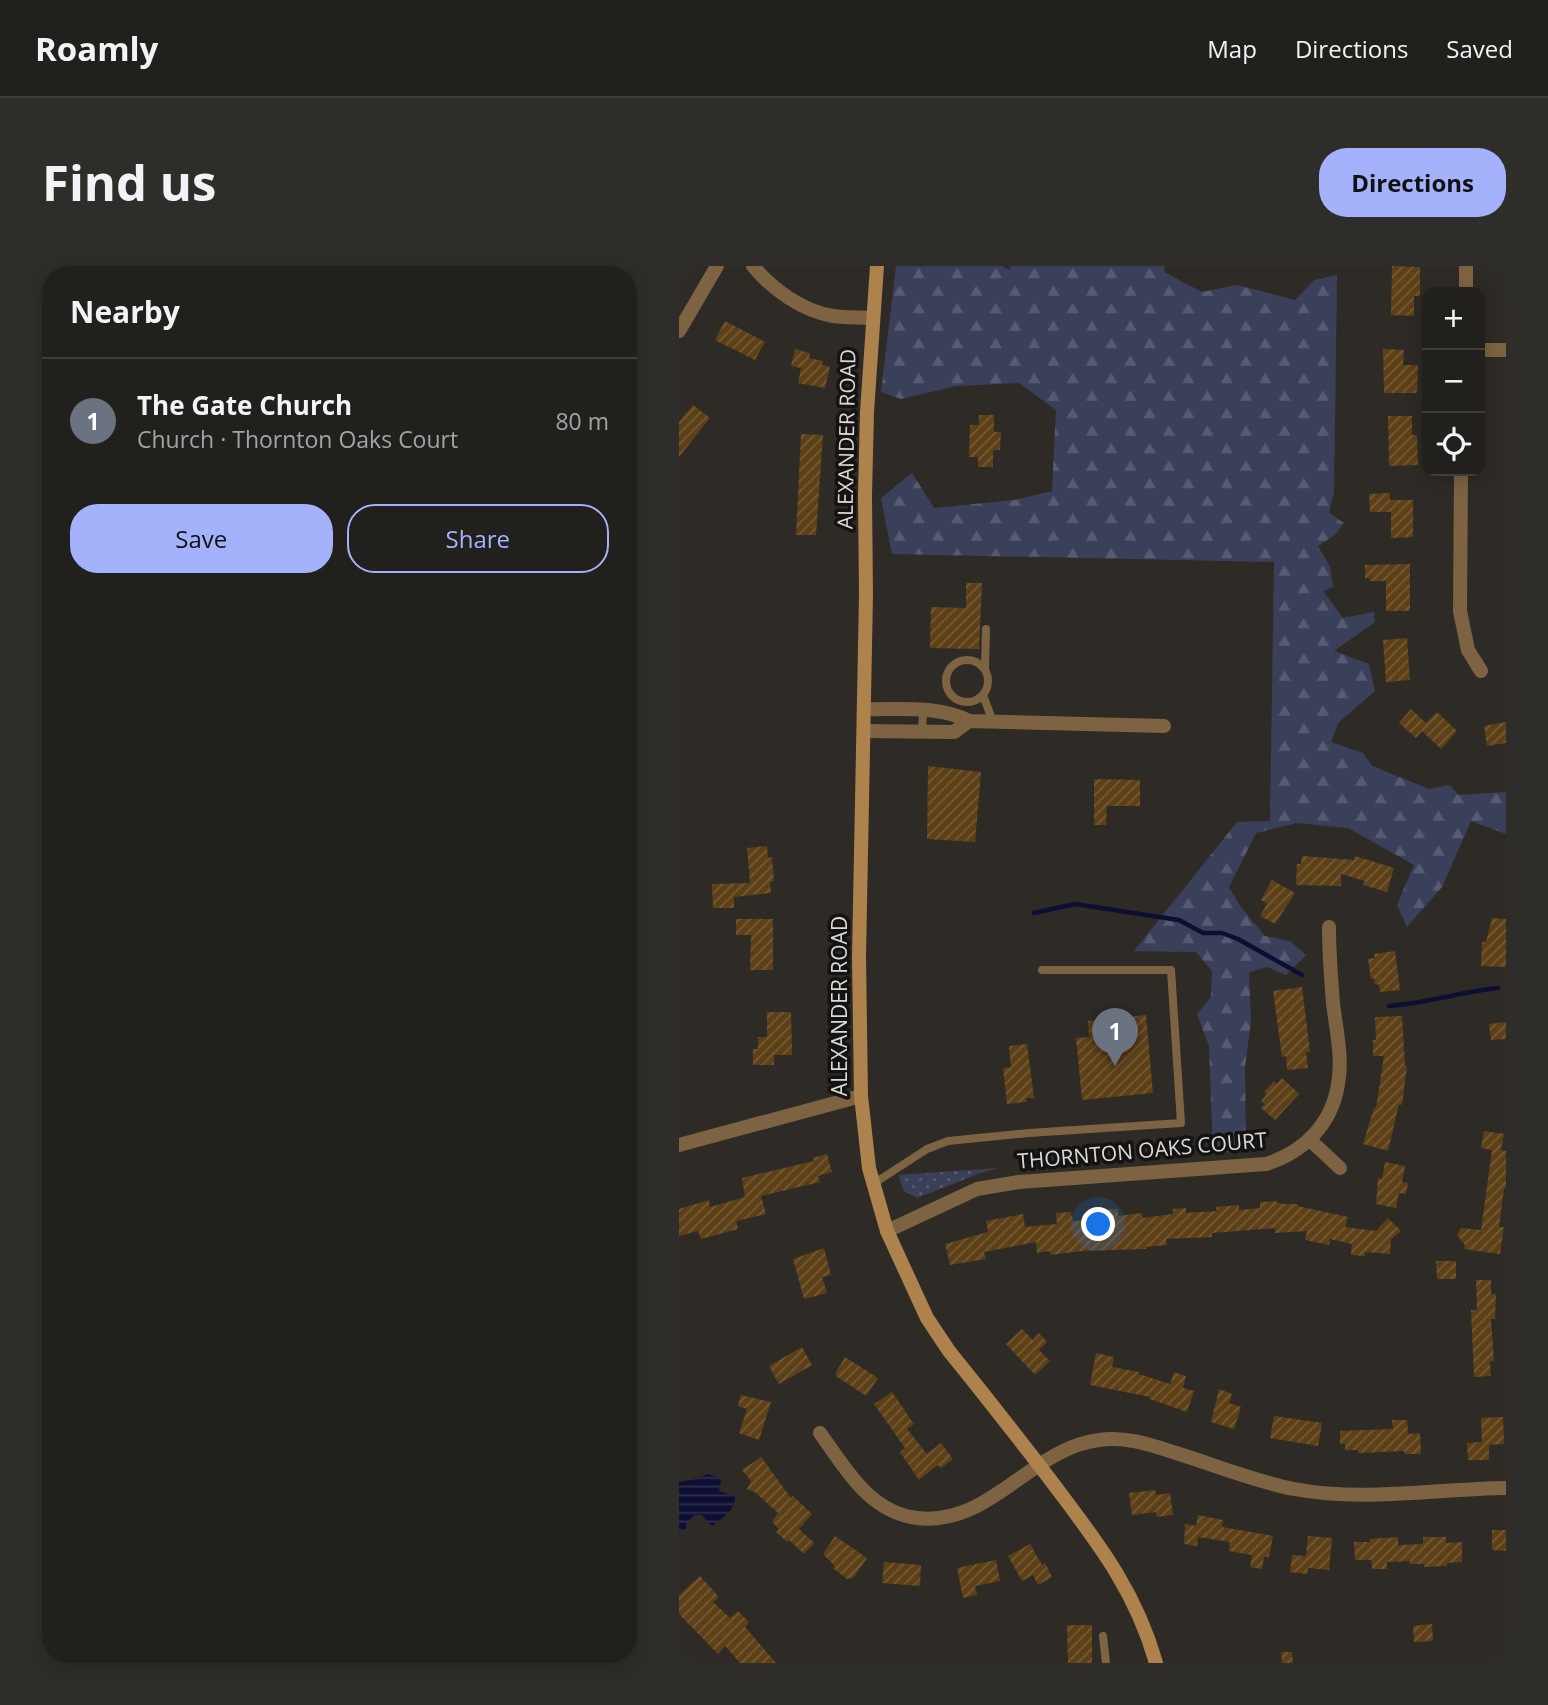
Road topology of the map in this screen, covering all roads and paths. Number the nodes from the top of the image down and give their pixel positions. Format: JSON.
{"nodes":[{"id":1,"x":717,"y":266,"type":"edge"},
{"id":2,"x":753,"y":266,"type":"edge"},
{"id":3,"x":877,"y":266,"type":"edge"},
{"id":4,"x":1466,"y":266,"type":"edge"},
{"id":5,"x":1466,"y":287,"type":"edge"},
{"id":6,"x":872,"y":318,"type":"junction"},
{"id":7,"x":679,"y":331,"type":"edge"},
{"id":8,"x":1485,"y":350,"type":"edge"},
{"id":9,"x":1506,"y":350,"type":"edge"},
{"id":10,"x":1461,"y":476,"type":"edge"},
{"id":11,"x":986,"y":629,"type":"dead end"},
{"id":12,"x":985,"y":669,"type":"junction"},
{"id":13,"x":1481,"y":671,"type":"dead end"},
{"id":14,"x":983,"y":695,"type":"junction"},
{"id":15,"x":864,"y":709,"type":"junction"},
{"id":16,"x":923,"y":711,"type":"junction"},
{"id":17,"x":969,"y":721,"type":"junction"},
{"id":18,"x":993,"y":722,"type":"junction"},
{"id":19,"x":1164,"y":726,"type":"dead end"},
{"id":20,"x":864,"y":731,"type":"junction"},
{"id":21,"x":922,"y":732,"type":"junction"},
{"id":22,"x":1329,"y":927,"type":"dead end"},
{"id":23,"x":1042,"y":970,"type":"dead end"},
{"id":24,"x":860,"y":1096,"type":"junction"},
{"id":25,"x":1310,"y":1140,"type":"junction"},
{"id":26,"x":679,"y":1144,"type":"edge"},
{"id":27,"x":1340,"y":1168,"type":"dead end"},
{"id":28,"x":873,"y":1184,"type":"junction"},
{"id":29,"x":887,"y":1231,"type":"junction"},
{"id":30,"x":820,"y":1433,"type":"dead end"},
{"id":31,"x":1038,"y":1465,"type":"junction"},
{"id":32,"x":1506,"y":1488,"type":"edge"},
{"id":33,"x":1103,"y":1636,"type":"dead end"},
{"id":34,"x":1106,"y":1663,"type":"edge"},
{"id":35,"x":1156,"y":1663,"type":"edge"}],
"edges":[{"from":1,"to":7,"type":"street"},
{"from":2,"to":6,"type":"street"},
{"from":3,"to":6,"type":"street","name":"ALEXANDER ROAD"},
{"from":4,"to":5,"type":"street"},
{"from":6,"to":15,"type":"street","name":"ALEXANDER ROAD"},
{"from":8,"to":9,"type":"street"},
{"from":10,"to":13,"type":"street"},
{"from":11,"to":12,"type":"lane"},
{"from":12,"to":14,"type":"lane"},
{"from":12,"to":14,"type":"lane"},
{"from":14,"to":18,"type":"lane"},
{"from":15,"to":16,"type":"street"},
{"from":15,"to":20,"type":"street","name":"ALEXANDER ROAD"},
{"from":16,"to":17,"type":"street"},
{"from":16,"to":21,"type":"lane"},
{"from":17,"to":18,"type":"street"},
{"from":17,"to":21,"type":"street"},
{"from":18,"to":19,"type":"street"},
{"from":20,"to":21,"type":"street"},
{"from":20,"to":24,"type":"street","name":"ALEXANDER ROAD"},
{"from":22,"to":25,"type":"street","name":"THORNTON OAKS COURT"},
{"from":23,"to":28,"type":"lane"},
{"from":24,"to":26,"type":"street"},
{"from":24,"to":28,"type":"street","name":"ALEXANDER ROAD"},
{"from":25,"to":27,"type":"street"},
{"from":25,"to":29,"type":"street","name":"THORNTON OAKS COURT"},
{"from":28,"to":29,"type":"street","name":"ALEXANDER ROAD"},
{"from":29,"to":31,"type":"street","name":"ALEXANDER ROAD"},
{"from":30,"to":31,"type":"street"},
{"from":31,"to":32,"type":"street"},
{"from":31,"to":35,"type":"street","name":"ALEXANDER ROAD"},
{"from":33,"to":34,"type":"lane"}]}
